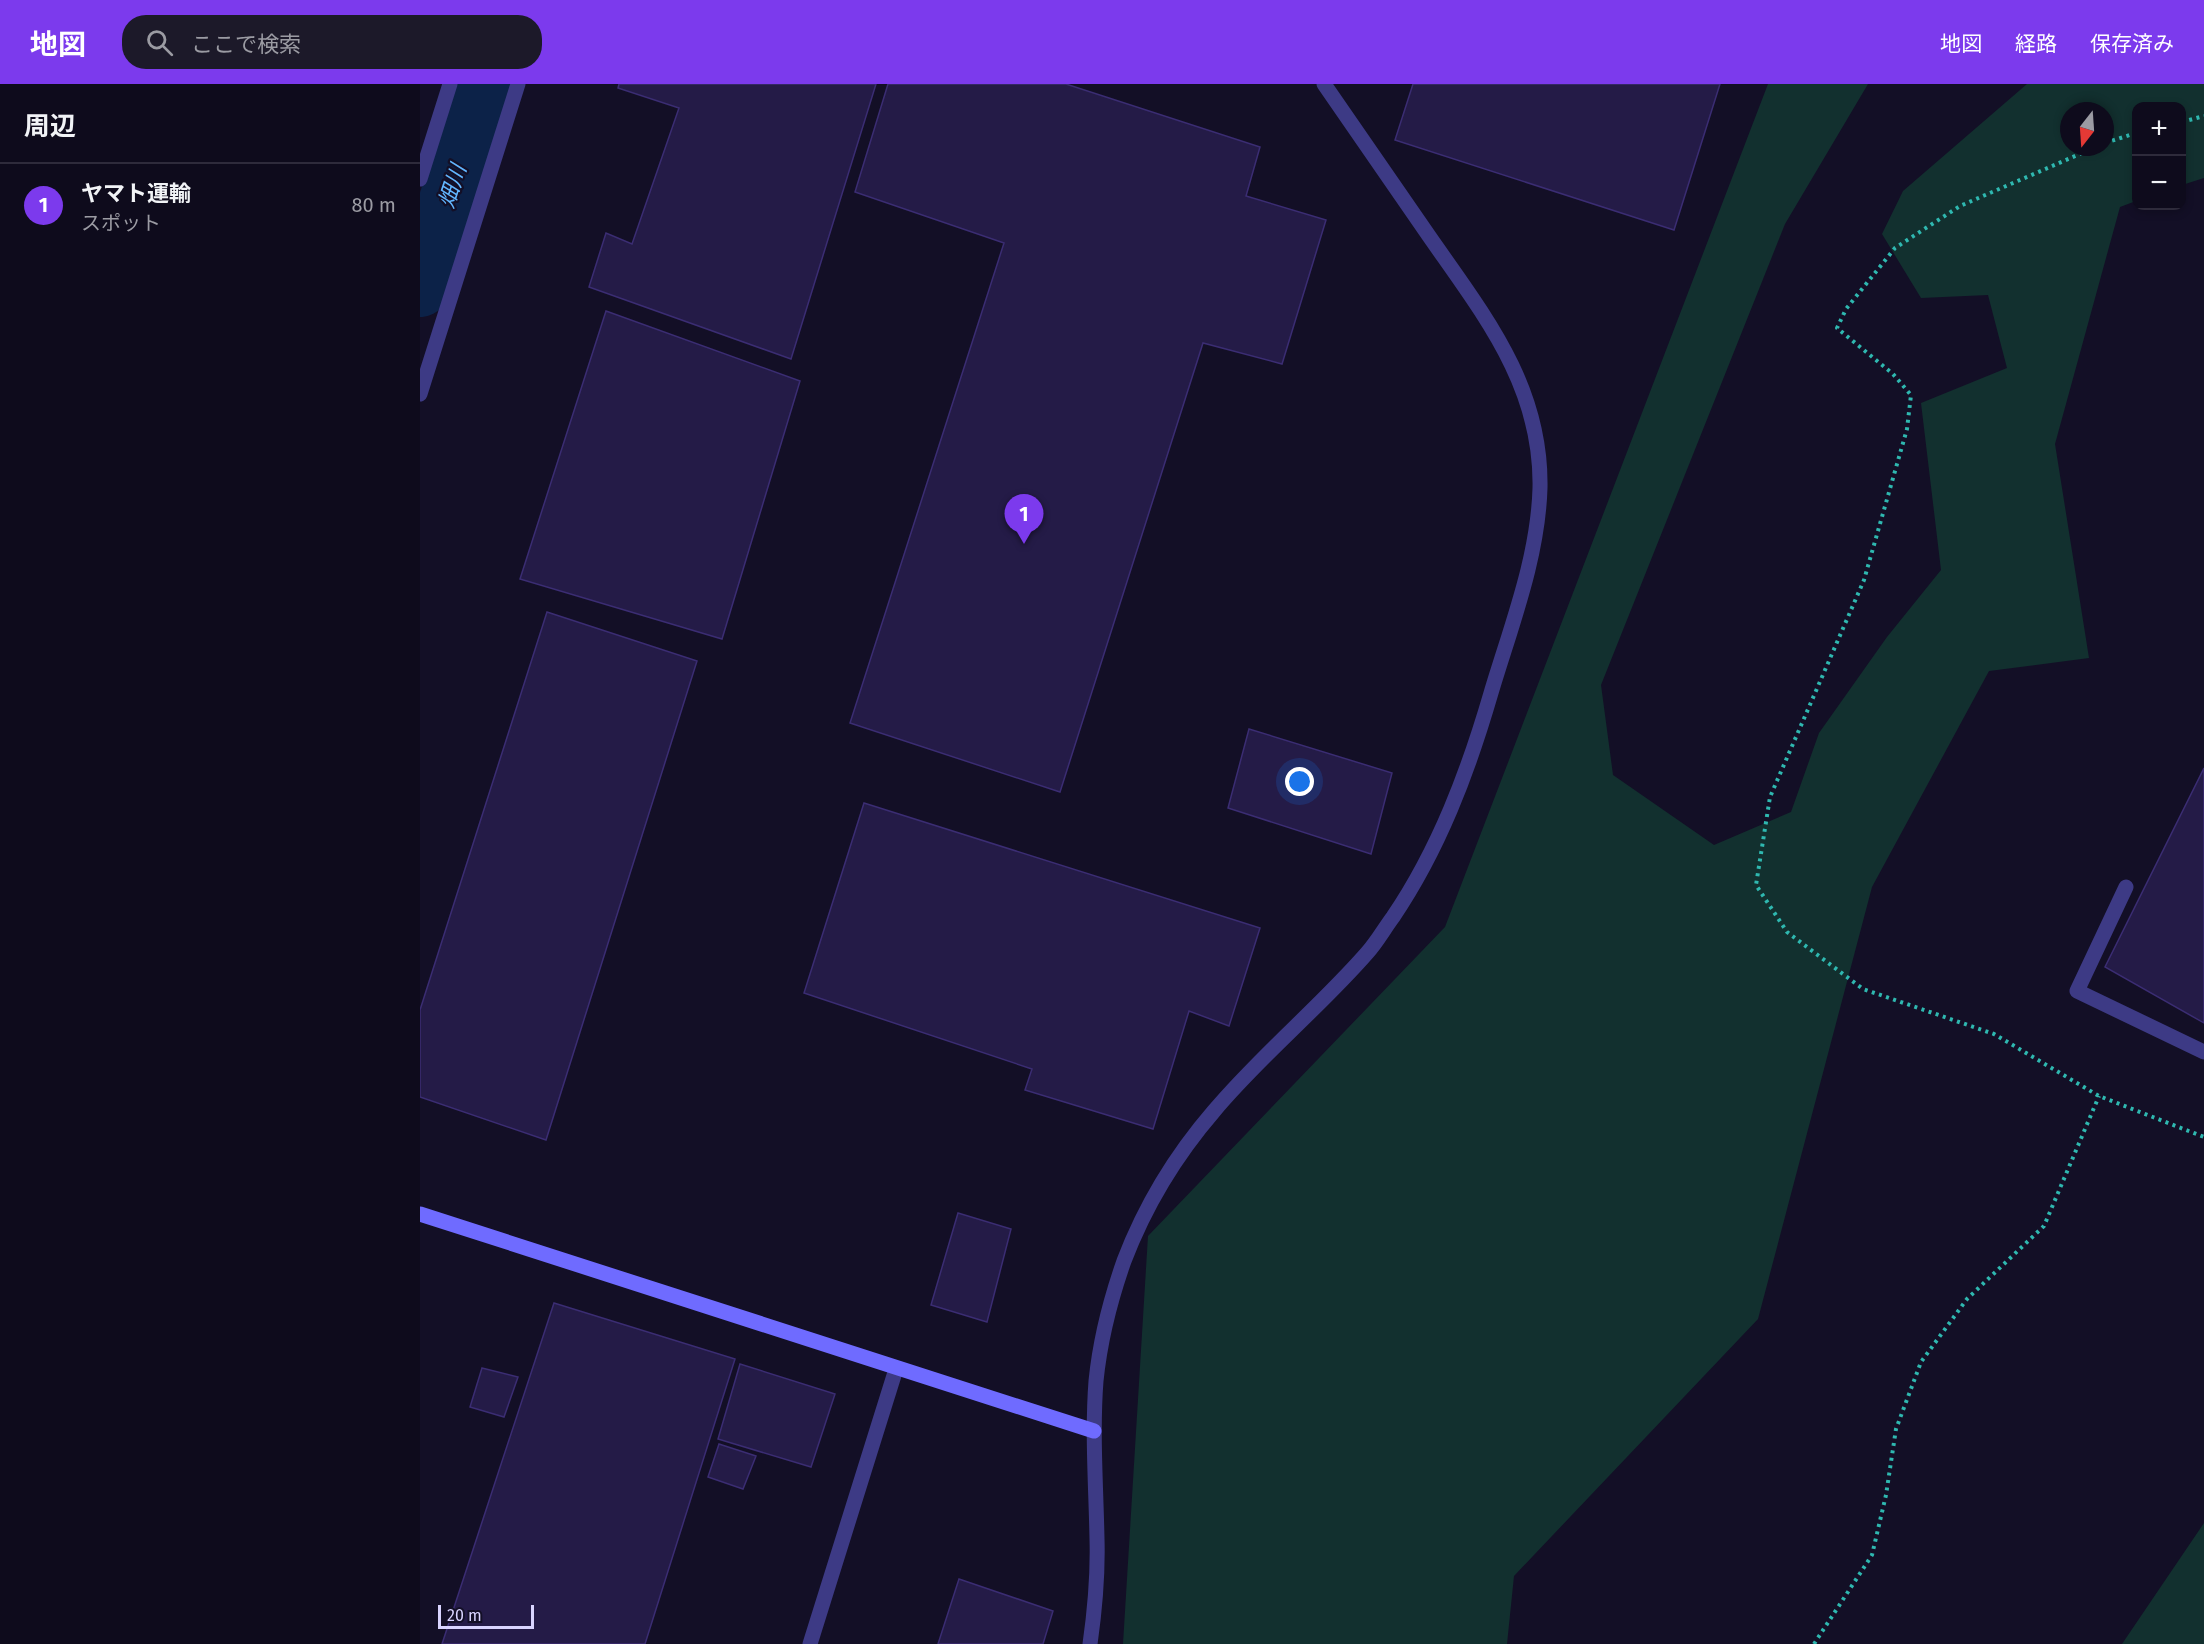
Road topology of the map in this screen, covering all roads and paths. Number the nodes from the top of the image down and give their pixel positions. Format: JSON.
{"nodes":[{"id":1,"x":450,"y":84,"type":"edge"},
{"id":2,"x":518,"y":84,"type":"edge"},
{"id":3,"x":1324,"y":84,"type":"edge"},
{"id":4,"x":2204,"y":116,"type":"edge"},
{"id":5,"x":2186,"y":121,"type":"edge"},
{"id":6,"x":2132,"y":134,"type":"edge"},
{"id":7,"x":2114,"y":140,"type":"edge"},
{"id":8,"x":2075,"y":156,"type":"edge"},
{"id":9,"x":420,"y":179,"type":"edge"},
{"id":10,"x":420,"y":394,"type":"edge"},
{"id":11,"x":2126,"y":887,"type":"dead end"},
{"id":12,"x":2204,"y":1052,"type":"edge"},
{"id":13,"x":2099,"y":1096,"type":"junction"},
{"id":14,"x":2204,"y":1137,"type":"edge"},
{"id":15,"x":420,"y":1216,"type":"edge"},
{"id":16,"x":896,"y":1369,"type":"junction"},
{"id":17,"x":1094,"y":1431,"type":"junction"},
{"id":18,"x":810,"y":1644,"type":"edge"},
{"id":19,"x":1090,"y":1644,"type":"edge"},
{"id":20,"x":1814,"y":1644,"type":"edge"}],
"edges":[{"from":1,"to":9,"type":"street"},
{"from":2,"to":10,"type":"street"},
{"from":3,"to":17,"type":"street"},
{"from":4,"to":5,"type":"path"},
{"from":6,"to":7,"type":"path"},
{"from":8,"to":13,"type":"path"},
{"from":11,"to":12,"type":"street"},
{"from":13,"to":14,"type":"path"},
{"from":13,"to":20,"type":"path"},
{"from":15,"to":16,"type":"street"},
{"from":16,"to":17,"type":"street"},
{"from":16,"to":18,"type":"street"},
{"from":17,"to":19,"type":"street"}]}
